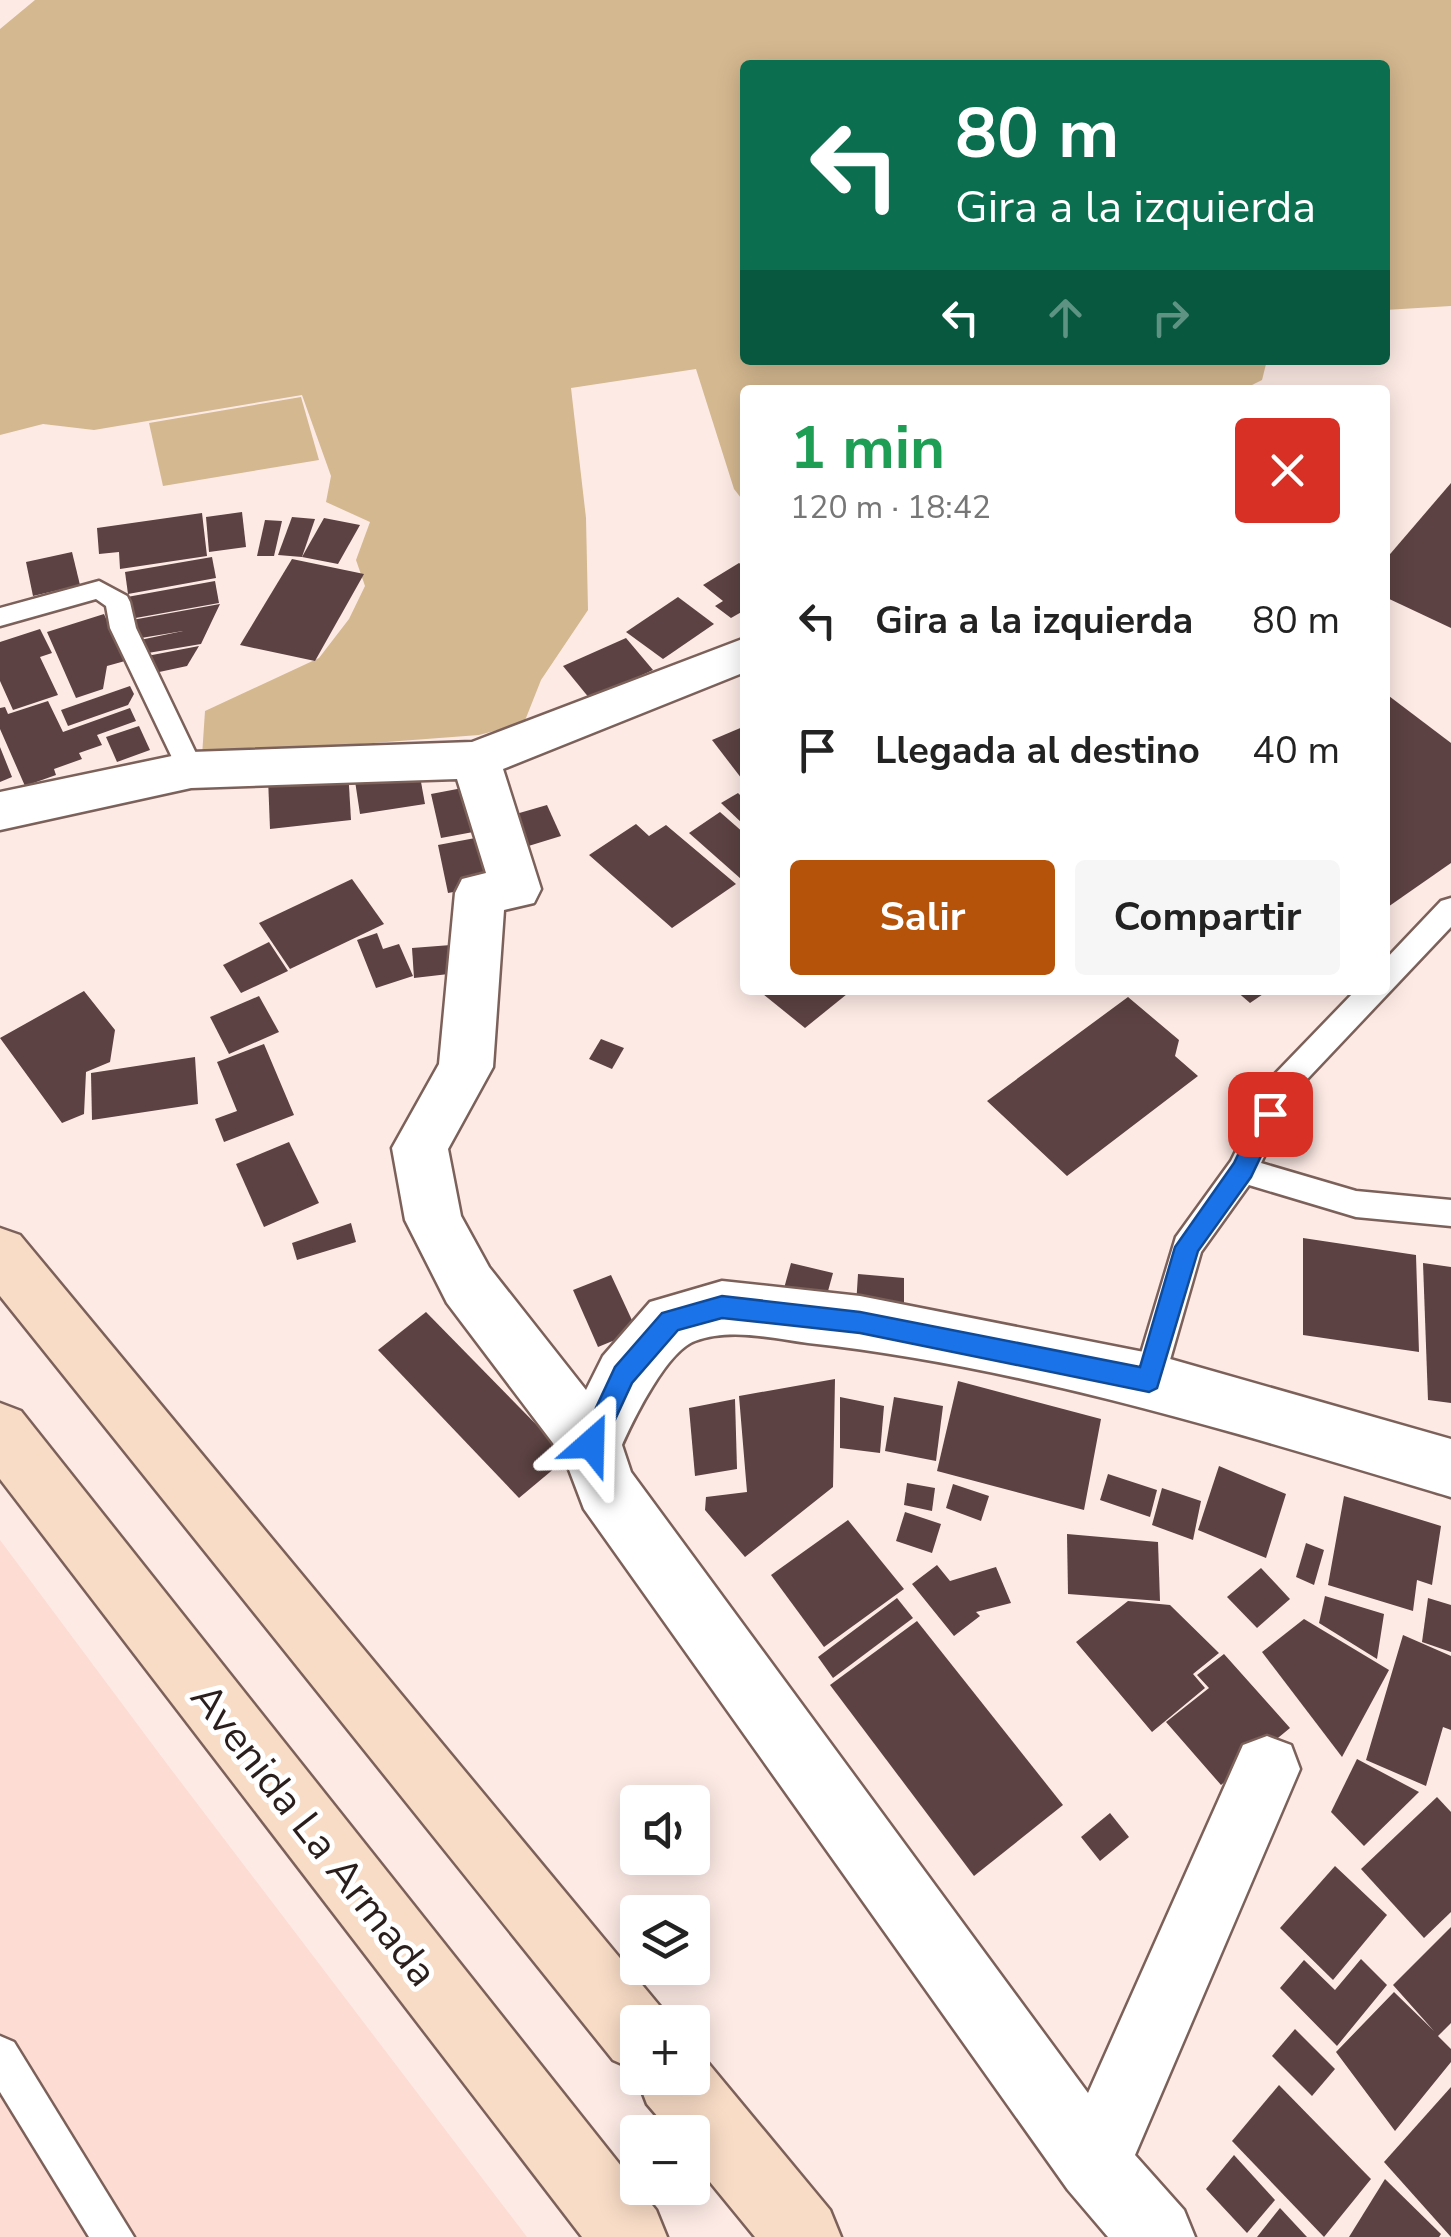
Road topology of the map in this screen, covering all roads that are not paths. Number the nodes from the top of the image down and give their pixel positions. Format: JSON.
{"nodes":[{"id":1,"x":0,"y":618,"type":"edge"},
{"id":2,"x":740,"y":656,"type":"edge"},
{"id":3,"x":476,"y":760,"type":"junction"},
{"id":4,"x":191,"y":770,"type":"junction"},
{"id":5,"x":0,"y":811,"type":"edge"},
{"id":6,"x":1451,"y":909,"type":"edge"},
{"id":7,"x":1390,"y":973,"type":"edge"},
{"id":8,"x":1369,"y":995,"type":"edge"},
{"id":9,"x":1242,"y":1170,"type":"junction"},
{"id":10,"x":1451,"y":1212,"type":"edge"},
{"id":11,"x":0,"y":1254,"type":"edge"},
{"id":12,"x":1149,"y":1380,"type":"junction"},
{"id":13,"x":0,"y":1431,"type":"edge"},
{"id":14,"x":591,"y":1444,"type":"junction"},
{"id":15,"x":1451,"y":1468,"type":"edge"},
{"id":16,"x":1267,"y":1769,"type":"dead end"},
{"id":17,"x":620,"y":2012,"type":"edge"},
{"id":18,"x":0,"y":2056,"type":"edge"},
{"id":19,"x":686,"y":2095,"type":"edge"},
{"id":20,"x":1094,"y":2164,"type":"junction"},
{"id":21,"x":113,"y":2237,"type":"edge"},
{"id":22,"x":629,"y":2237,"type":"edge"},
{"id":23,"x":803,"y":2237,"type":"edge"},
{"id":24,"x":1157,"y":2237,"type":"edge"}],
"edges":[{"from":1,"to":4,"type":"lane"},
{"from":2,"to":3,"type":"street"},
{"from":3,"to":4,"type":"street"},
{"from":3,"to":14,"type":"street"},
{"from":4,"to":5,"type":"street"},
{"from":6,"to":7,"type":"lane"},
{"from":8,"to":9,"type":"lane"},
{"from":9,"to":10,"type":"lane"},
{"from":9,"to":12,"type":"lane"},
{"from":11,"to":17,"type":"main road"},
{"from":12,"to":14,"type":"street"},
{"from":12,"to":15,"type":"street"},
{"from":13,"to":22,"type":"main road","name":"Avenida La Armada"},
{"from":14,"to":20,"type":"street"},
{"from":16,"to":20,"type":"street"},
{"from":18,"to":21,"type":"lane"},
{"from":19,"to":23,"type":"main road"},
{"from":20,"to":24,"type":"street"}]}
